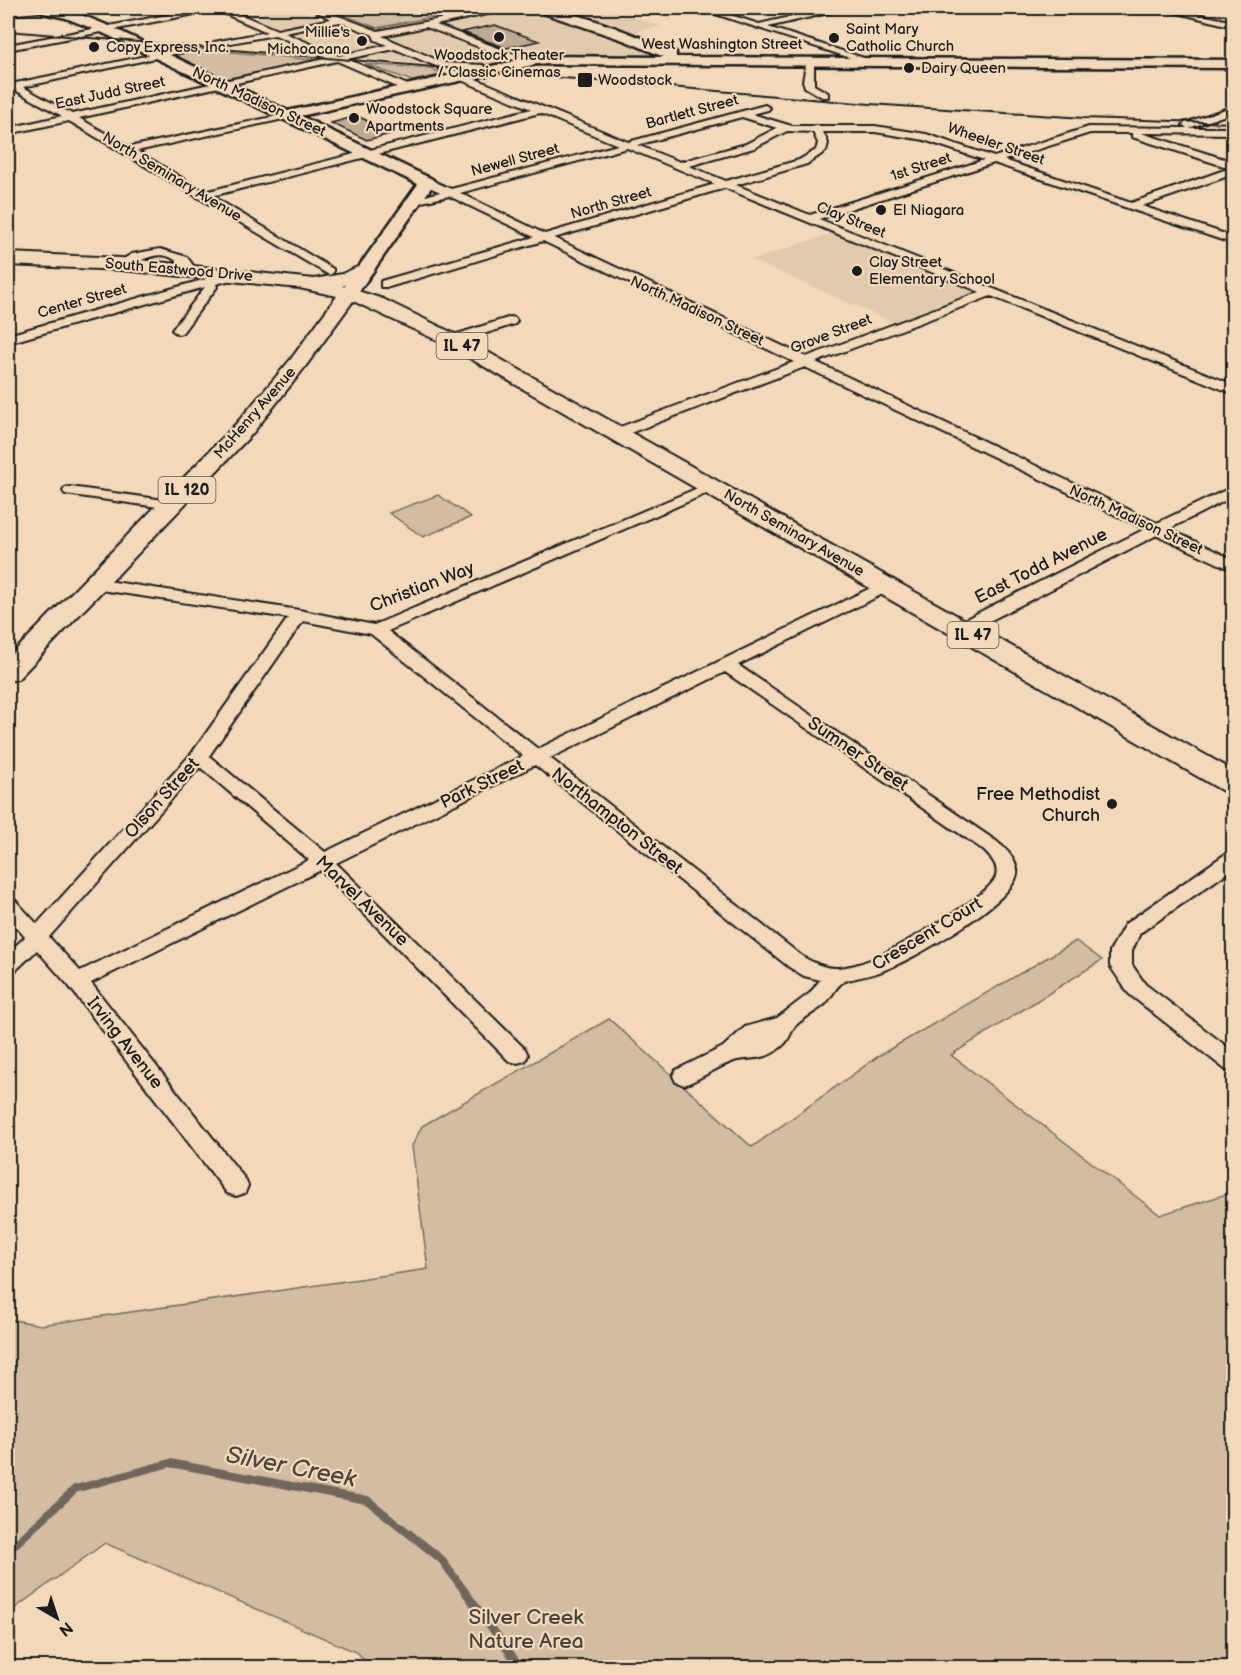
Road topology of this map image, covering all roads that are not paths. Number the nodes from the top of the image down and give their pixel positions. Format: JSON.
{"nodes":[{"id":1,"x":214,"y":8,"type":"edge"},
{"id":2,"x":219,"y":8,"type":"edge"},
{"id":3,"x":327,"y":8,"type":"edge"},
{"id":4,"x":453,"y":8,"type":"edge"},
{"id":5,"x":506,"y":8,"type":"edge"},
{"id":6,"x":570,"y":8,"type":"edge"},
{"id":7,"x":701,"y":8,"type":"edge"},
{"id":8,"x":838,"y":8,"type":"edge"},
{"id":9,"x":1162,"y":8,"type":"edge"},
{"id":10,"x":47,"y":9,"type":"edge"},
{"id":11,"x":546,"y":9,"type":"edge"},
{"id":12,"x":8,"y":13,"type":"edge"},
{"id":13,"x":471,"y":14,"type":"junction"},
{"id":14,"x":339,"y":20,"type":"junction"},
{"id":15,"x":426,"y":24,"type":"junction"},
{"id":16,"x":760,"y":26,"type":"junction"},
{"id":17,"x":1233,"y":26,"type":"edge"},
{"id":18,"x":105,"y":29,"type":"junction"},
{"id":19,"x":278,"y":32,"type":"junction"},
{"id":20,"x":377,"y":34,"type":"junction"},
{"id":21,"x":217,"y":44,"type":"dead end"},
{"id":22,"x":395,"y":46,"type":"junction"},
{"id":23,"x":8,"y":48,"type":"edge"},
{"id":24,"x":188,"y":50,"type":"dead end"},
{"id":25,"x":162,"y":56,"type":"junction"},
{"id":26,"x":338,"y":58,"type":"junction"},
{"id":27,"x":673,"y":60,"type":"junction"},
{"id":28,"x":525,"y":61,"type":"junction"},
{"id":29,"x":810,"y":61,"type":"junction"},
{"id":30,"x":872,"y":62,"type":"junction"},
{"id":31,"x":1233,"y":64,"type":"edge"},
{"id":32,"x":441,"y":65,"type":"junction"},
{"id":33,"x":480,"y":67,"type":"dead end"},
{"id":34,"x":459,"y":76,"type":"junction"},
{"id":35,"x":222,"y":84,"type":"junction"},
{"id":36,"x":10,"y":85,"type":"edge"},
{"id":37,"x":407,"y":88,"type":"junction"},
{"id":38,"x":825,"y":95,"type":"dead end"},
{"id":39,"x":765,"y":108,"type":"dead end"},
{"id":40,"x":1233,"y":109,"type":"edge"},
{"id":41,"x":540,"y":110,"type":"junction"},
{"id":42,"x":741,"y":114,"type":"junction"},
{"id":43,"x":288,"y":115,"type":"junction"},
{"id":44,"x":71,"y":117,"type":"junction"},
{"id":45,"x":785,"y":128,"type":"junction"},
{"id":46,"x":1115,"y":129,"type":"junction"},
{"id":47,"x":1174,"y":130,"type":"junction"},
{"id":48,"x":8,"y":131,"type":"edge"},
{"id":49,"x":818,"y":131,"type":"junction"},
{"id":50,"x":1233,"y":131,"type":"edge"},
{"id":51,"x":627,"y":145,"type":"junction"},
{"id":52,"x":129,"y":150,"type":"junction"},
{"id":53,"x":367,"y":153,"type":"junction"},
{"id":54,"x":994,"y":159,"type":"junction"},
{"id":55,"x":678,"y":166,"type":"junction"},
{"id":56,"x":1233,"y":168,"type":"edge"},
{"id":57,"x":427,"y":182,"type":"junction"},
{"id":58,"x":725,"y":185,"type":"junction"},
{"id":59,"x":450,"y":193,"type":"junction"},
{"id":60,"x":204,"y":195,"type":"junction"},
{"id":61,"x":412,"y":203,"type":"junction"},
{"id":62,"x":1132,"y":206,"type":"junction"},
{"id":63,"x":807,"y":219,"type":"junction"},
{"id":64,"x":544,"y":238,"type":"junction"},
{"id":65,"x":1233,"y":241,"type":"edge"},
{"id":66,"x":8,"y":259,"type":"edge"},
{"id":67,"x":366,"y":269,"type":"junction"},
{"id":68,"x":329,"y":271,"type":"dead end"},
{"id":69,"x":234,"y":275,"type":"junction"},
{"id":70,"x":210,"y":283,"type":"junction"},
{"id":71,"x":385,"y":284,"type":"dead end"},
{"id":72,"x":315,"y":285,"type":"junction"},
{"id":73,"x":349,"y":292,"type":"junction"},
{"id":74,"x":990,"y":292,"type":"junction"},
{"id":75,"x":381,"y":305,"type":"junction"},
{"id":76,"x":330,"y":319,"type":"junction"},
{"id":77,"x":511,"y":321,"type":"dead end"},
{"id":78,"x":178,"y":330,"type":"dead end"},
{"id":79,"x":8,"y":339,"type":"edge"},
{"id":80,"x":452,"y":340,"type":"junction"},
{"id":81,"x":806,"y":362,"type":"junction"},
{"id":82,"x":1233,"y":390,"type":"edge"},
{"id":83,"x":617,"y":433,"type":"junction"},
{"id":84,"x":712,"y":486,"type":"junction"},
{"id":85,"x":1233,"y":490,"type":"edge"},
{"id":86,"x":70,"y":492,"type":"dead end"},
{"id":87,"x":172,"y":505,"type":"junction"},
{"id":88,"x":1157,"y":530,"type":"junction"},
{"id":89,"x":1233,"y":566,"type":"edge"},
{"id":90,"x":94,"y":585,"type":"junction"},
{"id":91,"x":887,"y":586,"type":"junction"},
{"id":92,"x":298,"y":615,"type":"junction"},
{"id":93,"x":962,"y":628,"type":"junction"},
{"id":94,"x":376,"y":630,"type":"junction"},
{"id":95,"x":725,"y":664,"type":"junction"},
{"id":96,"x":8,"y":673,"type":"edge"},
{"id":97,"x":199,"y":757,"type":"junction"},
{"id":98,"x":536,"y":758,"type":"junction"},
{"id":99,"x":1233,"y":783,"type":"edge"},
{"id":100,"x":989,"y":845,"type":"joint"},
{"id":101,"x":1233,"y":858,"type":"edge"},
{"id":102,"x":324,"y":862,"type":"junction"},
{"id":103,"x":8,"y":905,"type":"edge"},
{"id":104,"x":37,"y":938,"type":"junction"},
{"id":105,"x":8,"y":965,"type":"edge"},
{"id":106,"x":836,"y":976,"type":"junction"},
{"id":107,"x":77,"y":981,"type":"junction"},
{"id":108,"x":517,"y":1055,"type":"dead end"},
{"id":109,"x":1233,"y":1064,"type":"edge"},
{"id":110,"x":684,"y":1076,"type":"dead end"},
{"id":111,"x":236,"y":1186,"type":"dead end"}],
"edges":[{"from":1,"to":18,"type":"street"},
{"from":2,"to":19,"type":"street"},
{"from":3,"to":14,"type":"street"},
{"from":4,"to":13,"type":"street"},
{"from":5,"to":13,"type":"street"},
{"from":6,"to":11,"type":"street"},
{"from":7,"to":16,"type":"street"},
{"from":8,"to":16,"type":"street"},
{"from":9,"to":17,"type":"street"},
{"from":10,"to":12,"type":"street"},
{"from":10,"to":18,"type":"main road","name":"North Madison Street"},
{"from":11,"to":27,"type":"main road"},
{"from":13,"to":15,"type":"street"},
{"from":14,"to":19,"type":"street"},
{"from":14,"to":20,"type":"street"},
{"from":15,"to":20,"type":"street"},
{"from":15,"to":28,"type":"street"},
{"from":16,"to":30,"type":"street"},
{"from":18,"to":23,"type":"street"},
{"from":18,"to":25,"type":"main road","name":"North Madison Street"},
{"from":19,"to":21,"type":"street"},
{"from":19,"to":26,"type":"street"},
{"from":20,"to":22,"type":"street"},
{"from":22,"to":26,"type":"street","name":"East Judd Street"},
{"from":22,"to":32,"type":"street"},
{"from":24,"to":25,"type":"street"},
{"from":25,"to":35,"type":"main road","name":"North Madison Street"},
{"from":25,"to":36,"type":"street"},
{"from":26,"to":35,"type":"street","name":"East Judd Street"},
{"from":26,"to":37,"type":"street"},
{"from":27,"to":28,"type":"main road","name":"West Washington Street"},
{"from":27,"to":29,"type":"main road","name":"West Washington Street"},
{"from":28,"to":34,"type":"main road","name":"West Washington Street"},
{"from":29,"to":30,"type":"main road","name":"West Washington Street"},
{"from":29,"to":38,"type":"street"},
{"from":30,"to":31,"type":"main road","name":"West Washington Street"},
{"from":32,"to":33,"type":"street"},
{"from":32,"to":34,"type":"street","name":"Clay Street"},
{"from":34,"to":37,"type":"main road","name":"West Washington Street"},
{"from":34,"to":41,"type":"street","name":"Clay Street"},
{"from":35,"to":43,"type":"main road","name":"North Madison Street"},
{"from":35,"to":44,"type":"street","name":"East Judd Street"},
{"from":36,"to":44,"type":"street","name":"North Seminary Avenue"},
{"from":37,"to":43,"type":"main road","name":"West Washington Street"},
{"from":39,"to":42,"type":"street","name":"Bartlett Street"},
{"from":40,"to":47,"type":"street"},
{"from":41,"to":51,"type":"street","name":"Clay Street"},
{"from":41,"to":53,"type":"street"},
{"from":42,"to":45,"type":"street","name":"Wheeler Street"},
{"from":42,"to":51,"type":"street","name":"Bartlett Street"},
{"from":43,"to":52,"type":"street"},
{"from":43,"to":53,"type":"main road","name":"North Madison Street"},
{"from":44,"to":48,"type":"street","name":"East Judd Street"},
{"from":44,"to":52,"type":"street","name":"North Seminary Avenue"},
{"from":45,"to":49,"type":"street","name":"Wheeler Street"},
{"from":45,"to":55,"type":"street"},
{"from":46,"to":47,"type":"street","name":"1st Street"},
{"from":46,"to":54,"type":"street","name":"1st Street"},
{"from":46,"to":56,"type":"street"},
{"from":47,"to":50,"type":"street","name":"1st Street"},
{"from":49,"to":54,"type":"street","name":"Wheeler Street"},
{"from":49,"to":58,"type":"street","name":"North Street"},
{"from":51,"to":55,"type":"street","name":"Clay Street"},
{"from":51,"to":59,"type":"street","name":"Newell Street"},
{"from":52,"to":60,"type":"street","name":"North Seminary Avenue"},
{"from":53,"to":57,"type":"main road","name":"North Madison Street"},
{"from":53,"to":60,"type":"street"},
{"from":54,"to":62,"type":"street","name":"Wheeler Street"},
{"from":54,"to":63,"type":"street","name":"1st Street"},
{"from":55,"to":58,"type":"street","name":"Clay Street"},
{"from":56,"to":62,"type":"street"},
{"from":57,"to":59,"type":"street","name":"North Madison Street"},
{"from":57,"to":61,"type":"main road","name":"McHenry Avenue","number":"IL 120"},
{"from":58,"to":63,"type":"street","name":"Clay Street"},
{"from":58,"to":64,"type":"street","name":"North Street"},
{"from":59,"to":61,"type":"street","name":"Newell Street"},
{"from":59,"to":64,"type":"street","name":"North Madison Street"},
{"from":60,"to":68,"type":"street","name":"North Seminary Avenue"},
{"from":61,"to":67,"type":"main road","name":"McHenry Avenue","number":"IL 120"},
{"from":62,"to":65,"type":"street","name":"Wheeler Street"},
{"from":63,"to":74,"type":"street","name":"Clay Street"},
{"from":64,"to":71,"type":"street","name":"North Street"},
{"from":64,"to":81,"type":"street","name":"North Madison Street"},
{"from":66,"to":69,"type":"main road","name":"South Eastwood Drive","number":"IL 47"},
{"from":67,"to":72,"type":"main road"},
{"from":67,"to":73,"type":"main road","name":"McHenry Avenue","number":"IL 120"},
{"from":69,"to":70,"type":"street","name":"Center Street"},
{"from":69,"to":72,"type":"main road","name":"South Eastwood Drive","number":"IL 47"},
{"from":70,"to":78,"type":"street"},
{"from":70,"to":79,"type":"street","name":"Center Street"},
{"from":72,"to":73,"type":"main road","name":"South Eastwood Drive","number":"IL 47"},
{"from":73,"to":75,"type":"main road","name":"North Seminary Avenue","number":"IL 47"},
{"from":73,"to":76,"type":"main road","name":"McHenry Avenue","number":"IL 120"},
{"from":74,"to":81,"type":"street","name":"Grove Street"},
{"from":74,"to":82,"type":"street","name":"Clay Street"},
{"from":75,"to":76,"type":"main road"},
{"from":75,"to":80,"type":"main road","name":"North Seminary Avenue","number":"IL 47"},
{"from":76,"to":87,"type":"main road","name":"McHenry Avenue","number":"IL 120"},
{"from":77,"to":80,"type":"street"},
{"from":80,"to":83,"type":"main road","name":"North Seminary Avenue","number":"IL 47"},
{"from":81,"to":83,"type":"street","name":"Grove Street"},
{"from":81,"to":88,"type":"street","name":"North Madison Street"},
{"from":83,"to":84,"type":"main road","name":"North Seminary Avenue","number":"IL 47"},
{"from":84,"to":91,"type":"main road","name":"North Seminary Avenue","number":"IL 47"},
{"from":84,"to":94,"type":"street","name":"Christian Way"},
{"from":85,"to":88,"type":"street","name":"East Todd Avenue"},
{"from":86,"to":87,"type":"street"},
{"from":87,"to":90,"type":"main road","name":"McHenry Avenue","number":"IL 120"},
{"from":88,"to":89,"type":"street","name":"North Madison Street"},
{"from":88,"to":93,"type":"street","name":"East Todd Avenue"},
{"from":90,"to":92,"type":"street","name":"Christian Way"},
{"from":90,"to":96,"type":"main road","name":"McHenry Avenue","number":"IL 120"},
{"from":91,"to":93,"type":"main road","name":"North Seminary Avenue","number":"IL 47"},
{"from":91,"to":95,"type":"street","name":"Park Street"},
{"from":92,"to":94,"type":"street","name":"Christian Way"},
{"from":92,"to":97,"type":"street","name":"Olson Street"},
{"from":93,"to":99,"type":"main road","name":"North Seminary Avenue","number":"IL 47"},
{"from":94,"to":98,"type":"street","name":"Northampton Street"},
{"from":95,"to":98,"type":"street","name":"Park Street"},
{"from":95,"to":100,"type":"street","name":"Sumner Street"},
{"from":97,"to":102,"type":"street","name":"Marvel Avenue"},
{"from":97,"to":104,"type":"street","name":"Olson Street"},
{"from":98,"to":102,"type":"street","name":"Park Street"},
{"from":98,"to":106,"type":"street","name":"Northampton Street"},
{"from":100,"to":106,"type":"street","name":"Crescent Court"},
{"from":101,"to":109,"type":"street"},
{"from":102,"to":107,"type":"street","name":"Park Street"},
{"from":102,"to":108,"type":"street","name":"Marvel Avenue"},
{"from":103,"to":104,"type":"street","name":"Irving Avenue"},
{"from":104,"to":105,"type":"street","name":"Olson Street"},
{"from":104,"to":107,"type":"street","name":"Irving Avenue"},
{"from":106,"to":110,"type":"street"},
{"from":107,"to":111,"type":"street","name":"Irving Avenue"}]}
